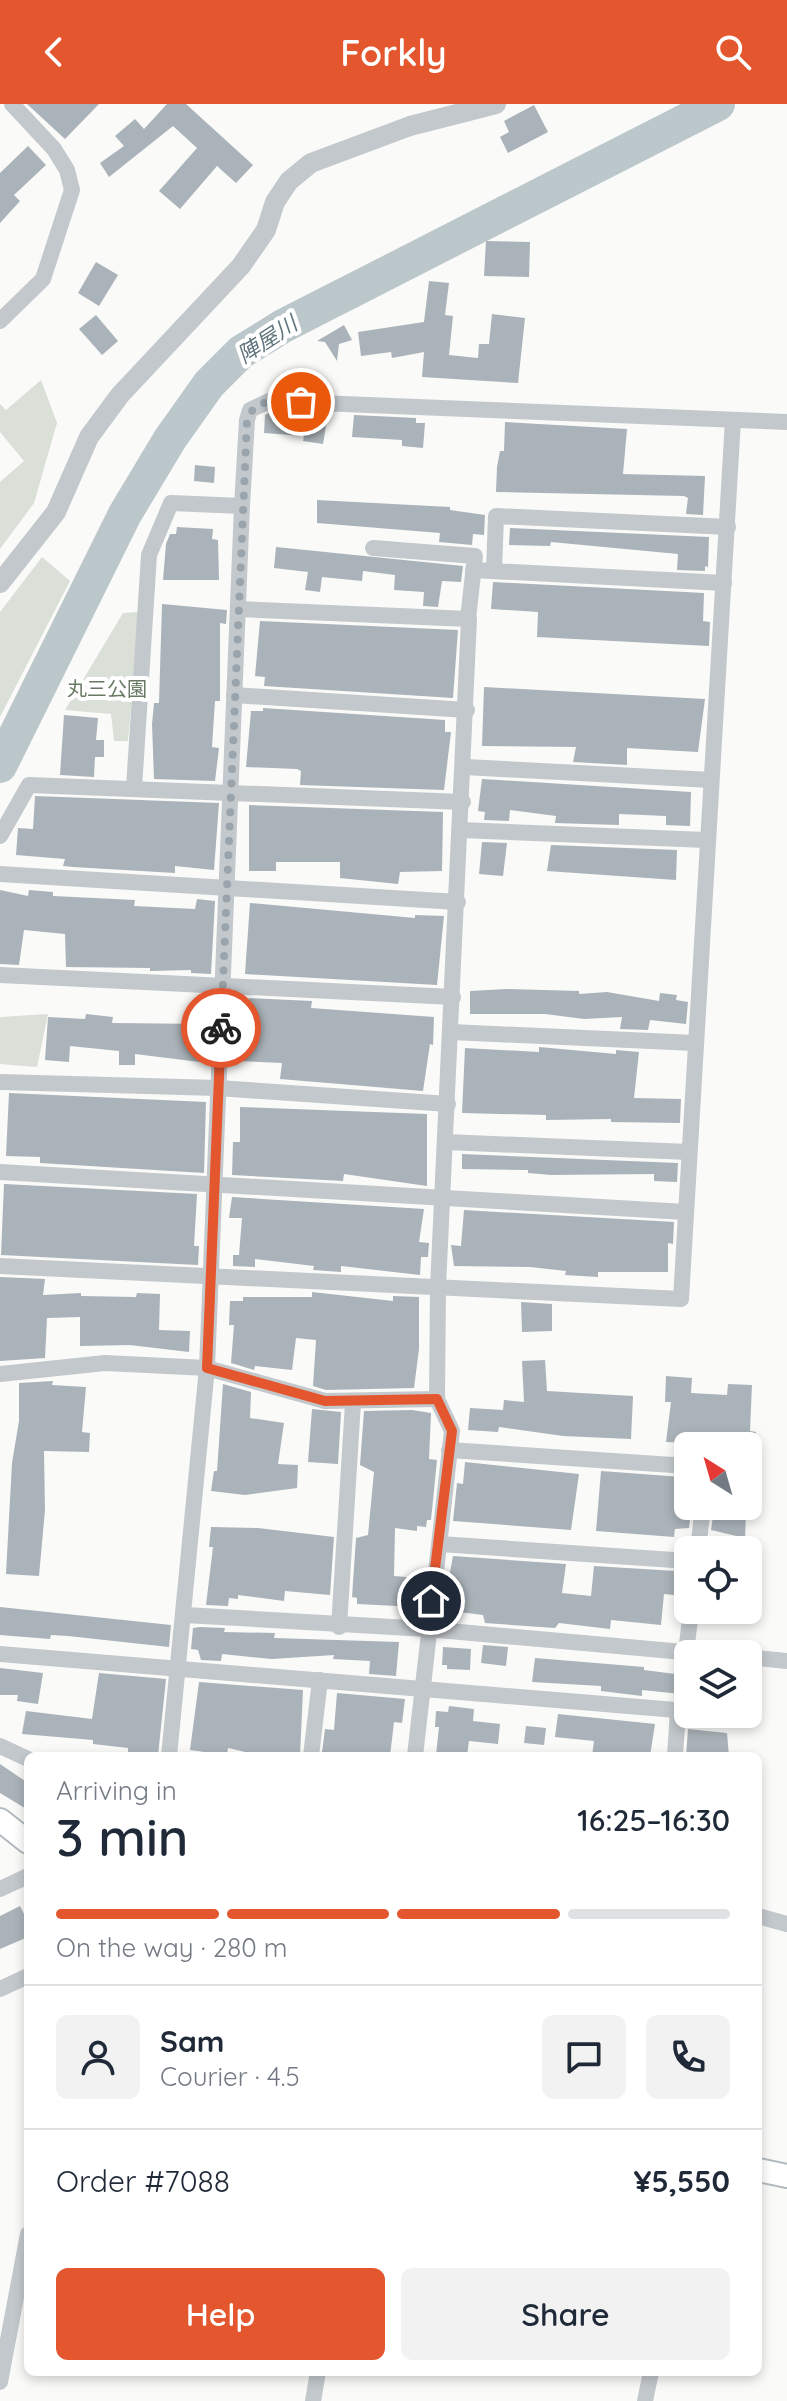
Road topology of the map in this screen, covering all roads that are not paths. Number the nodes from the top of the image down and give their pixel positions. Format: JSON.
{"nodes":[{"id":1,"x":12,"y":104,"type":"edge"},
{"id":2,"x":496,"y":104,"type":"edge"},
{"id":3,"x":0,"y":321,"type":"edge"},
{"id":4,"x":733,"y":420,"type":"junction"},
{"id":5,"x":787,"y":422,"type":"edge"},
{"id":6,"x":242,"y":506,"type":"junction"},
{"id":7,"x":728,"y":527,"type":"junction"},
{"id":8,"x":373,"y":548,"type":"dead end"},
{"id":9,"x":473,"y":570,"type":"junction"},
{"id":10,"x":494,"y":571,"type":"junction"},
{"id":11,"x":0,"y":583,"type":"edge"},
{"id":12,"x":724,"y":583,"type":"junction"},
{"id":13,"x":238,"y":609,"type":"junction"},
{"id":14,"x":468,"y":619,"type":"junction"},
{"id":15,"x":234,"y":695,"type":"junction"},
{"id":16,"x":467,"y":710,"type":"junction"},
{"id":17,"x":465,"y":767,"type":"junction"},
{"id":18,"x":711,"y":780,"type":"junction"},
{"id":19,"x":134,"y":788,"type":"junction"},
{"id":20,"x":231,"y":792,"type":"junction"},
{"id":21,"x":463,"y":802,"type":"junction"},
{"id":22,"x":461,"y":830,"type":"junction"},
{"id":23,"x":0,"y":836,"type":"edge"},
{"id":24,"x":706,"y":840,"type":"junction"},
{"id":25,"x":0,"y":874,"type":"edge"},
{"id":26,"x":227,"y":888,"type":"junction"},
{"id":27,"x":458,"y":902,"type":"junction"},
{"id":28,"x":0,"y":975,"type":"edge"},
{"id":29,"x":223,"y":986,"type":"junction"},
{"id":30,"x":453,"y":997,"type":"junction"},
{"id":31,"x":451,"y":1032,"type":"junction"},
{"id":32,"x":695,"y":1043,"type":"junction"},
{"id":33,"x":0,"y":1082,"type":"edge"},
{"id":34,"x":218,"y":1088,"type":"junction"},
{"id":35,"x":448,"y":1104,"type":"junction"},
{"id":36,"x":446,"y":1142,"type":"junction"},
{"id":37,"x":689,"y":1152,"type":"junction"},
{"id":38,"x":0,"y":1172,"type":"edge"},
{"id":39,"x":215,"y":1184,"type":"junction"},
{"id":40,"x":443,"y":1197,"type":"junction"},
{"id":41,"x":686,"y":1212,"type":"junction"},
{"id":42,"x":0,"y":1266,"type":"edge"},
{"id":43,"x":211,"y":1276,"type":"junction"},
{"id":44,"x":438,"y":1287,"type":"junction"},
{"id":45,"x":207,"y":1368,"type":"junction"},
{"id":46,"x":0,"y":1374,"type":"edge"},
{"id":47,"x":0,"y":1385,"type":"edge"},
{"id":48,"x":437,"y":1399,"type":"junction"},
{"id":49,"x":353,"y":1403,"type":"junction"},
{"id":50,"x":449,"y":1450,"type":"junction"},
{"id":51,"x":674,"y":1465,"type":"edge"},
{"id":52,"x":440,"y":1544,"type":"junction"},
{"id":53,"x":674,"y":1560,"type":"edge"},
{"id":54,"x":185,"y":1615,"type":"junction"},
{"id":55,"x":339,"y":1627,"type":"junction"},
{"id":56,"x":427,"y":1629,"type":"junction"},
{"id":57,"x":674,"y":1652,"type":"edge"},
{"id":58,"x":0,"y":1654,"type":"edge"},
{"id":59,"x":762,"y":1658,"type":"edge"},
{"id":60,"x":787,"y":1661,"type":"edge"},
{"id":61,"x":179,"y":1669,"type":"junction"},
{"id":62,"x":320,"y":1680,"type":"junction"},
{"id":63,"x":422,"y":1689,"type":"junction"},
{"id":64,"x":674,"y":1710,"type":"edge"},
{"id":65,"x":680,"y":1728,"type":"edge"},
{"id":66,"x":0,"y":1746,"type":"edge"},
{"id":67,"x":169,"y":1752,"type":"edge"},
{"id":68,"x":311,"y":1752,"type":"edge"},
{"id":69,"x":415,"y":1752,"type":"edge"},
{"id":70,"x":676,"y":1752,"type":"edge"},
{"id":71,"x":24,"y":1757,"type":"edge"},
{"id":72,"x":0,"y":1820,"type":"edge"},
{"id":73,"x":24,"y":1839,"type":"edge"},
{"id":74,"x":24,"y":1878,"type":"edge"},
{"id":75,"x":0,"y":1889,"type":"edge"},
{"id":76,"x":762,"y":1917,"type":"edge"},
{"id":77,"x":787,"y":1924,"type":"edge"},
{"id":78,"x":24,"y":1978,"type":"edge"},
{"id":79,"x":0,"y":1989,"type":"edge"},
{"id":80,"x":762,"y":2171,"type":"edge"},
{"id":81,"x":787,"y":2176,"type":"edge"},
{"id":82,"x":24,"y":2255,"type":"edge"},
{"id":83,"x":317,"y":2376,"type":"edge"},
{"id":84,"x":650,"y":2376,"type":"edge"},
{"id":85,"x":0,"y":2382,"type":"edge"},
{"id":86,"x":313,"y":2401,"type":"edge"},
{"id":87,"x":645,"y":2401,"type":"edge"}],
"edges":[{"from":1,"to":3,"type":"street"},
{"from":2,"to":11,"type":"street"},
{"from":4,"to":5,"type":"street"},
{"from":4,"to":6,"type":"street"},
{"from":4,"to":7,"type":"street"},
{"from":6,"to":13,"type":"street"},
{"from":6,"to":19,"type":"street"},
{"from":7,"to":10,"type":"street"},
{"from":7,"to":12,"type":"street"},
{"from":8,"to":9,"type":"street"},
{"from":9,"to":10,"type":"street"},
{"from":9,"to":14,"type":"street"},
{"from":10,"to":12,"type":"street"},
{"from":12,"to":18,"type":"street"},
{"from":13,"to":14,"type":"street"},
{"from":13,"to":15,"type":"street"},
{"from":14,"to":16,"type":"street"},
{"from":15,"to":16,"type":"street"},
{"from":15,"to":20,"type":"street"},
{"from":16,"to":17,"type":"street"},
{"from":17,"to":18,"type":"street"},
{"from":17,"to":21,"type":"street"},
{"from":18,"to":24,"type":"street"},
{"from":19,"to":20,"type":"street"},
{"from":19,"to":23,"type":"street"},
{"from":20,"to":21,"type":"street"},
{"from":20,"to":26,"type":"street"},
{"from":21,"to":22,"type":"street"},
{"from":22,"to":24,"type":"street"},
{"from":22,"to":27,"type":"street"},
{"from":24,"to":32,"type":"street"},
{"from":25,"to":26,"type":"street"},
{"from":26,"to":27,"type":"street"},
{"from":26,"to":29,"type":"street"},
{"from":27,"to":30,"type":"street"},
{"from":28,"to":29,"type":"street"},
{"from":29,"to":30,"type":"street"},
{"from":29,"to":34,"type":"street"},
{"from":30,"to":31,"type":"street"},
{"from":31,"to":32,"type":"street"},
{"from":31,"to":35,"type":"street"},
{"from":32,"to":37,"type":"street"},
{"from":33,"to":34,"type":"street"},
{"from":34,"to":35,"type":"street"},
{"from":34,"to":39,"type":"street"},
{"from":35,"to":36,"type":"street"},
{"from":36,"to":37,"type":"street"},
{"from":36,"to":40,"type":"street"},
{"from":37,"to":41,"type":"street"},
{"from":38,"to":39,"type":"street"},
{"from":39,"to":40,"type":"street"},
{"from":39,"to":43,"type":"street"},
{"from":40,"to":41,"type":"street"},
{"from":40,"to":44,"type":"street"},
{"from":41,"to":44,"type":"street"},
{"from":42,"to":43,"type":"street"},
{"from":43,"to":44,"type":"street"},
{"from":43,"to":45,"type":"street"},
{"from":44,"to":48,"type":"street"},
{"from":45,"to":46,"type":"street"},
{"from":45,"to":49,"type":"street"},
{"from":45,"to":54,"type":"street"},
{"from":46,"to":47,"type":"street"},
{"from":48,"to":49,"type":"street"},
{"from":48,"to":50,"type":"street"},
{"from":49,"to":55,"type":"street"},
{"from":50,"to":51,"type":"street"},
{"from":50,"to":52,"type":"street"},
{"from":52,"to":53,"type":"street"},
{"from":52,"to":56,"type":"street"},
{"from":54,"to":55,"type":"street"},
{"from":54,"to":61,"type":"street"},
{"from":55,"to":56,"type":"street"},
{"from":56,"to":57,"type":"street"},
{"from":56,"to":63,"type":"street"},
{"from":58,"to":61,"type":"street"},
{"from":59,"to":60,"type":"street"},
{"from":61,"to":62,"type":"street"},
{"from":61,"to":67,"type":"street"},
{"from":62,"to":63,"type":"street"},
{"from":62,"to":68,"type":"street"},
{"from":63,"to":64,"type":"street"},
{"from":63,"to":69,"type":"street"},
{"from":65,"to":70,"type":"street"},
{"from":66,"to":71,"type":"street"},
{"from":72,"to":73,"type":"main road"},
{"from":74,"to":75,"type":"street"},
{"from":76,"to":77,"type":"street"},
{"from":78,"to":79,"type":"street"},
{"from":80,"to":81,"type":"main road"},
{"from":82,"to":85,"type":"street"},
{"from":83,"to":86,"type":"street"},
{"from":84,"to":87,"type":"street"}]}
